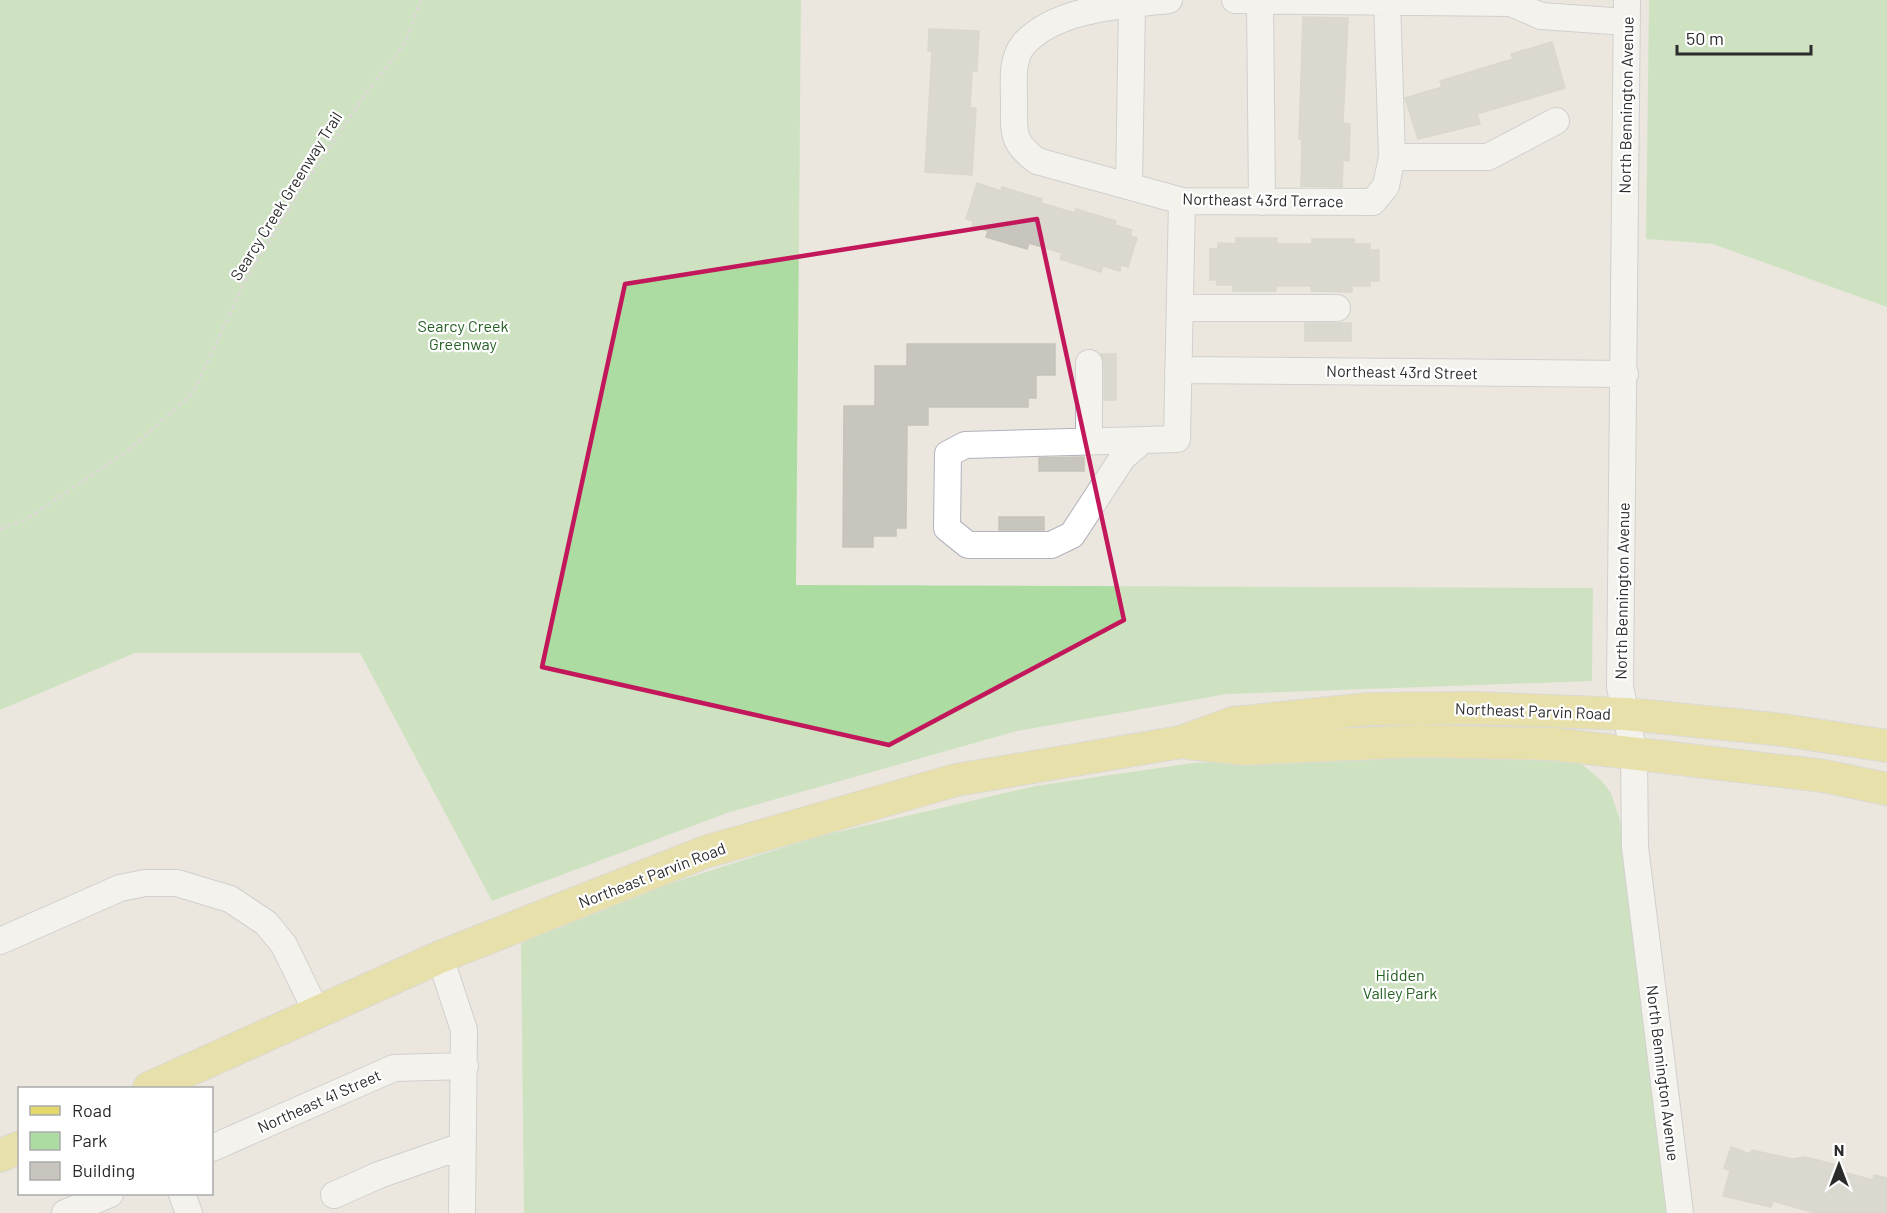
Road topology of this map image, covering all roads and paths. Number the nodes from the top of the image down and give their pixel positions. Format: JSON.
{"nodes":[{"id":1,"x":421,"y":0,"type":"edge"},
{"id":2,"x":1169,"y":0,"type":"edge"},
{"id":3,"x":1235,"y":0,"type":"edge"},
{"id":4,"x":1260,"y":0,"type":"edge"},
{"id":5,"x":1400,"y":1,"type":"edge"},
{"id":6,"x":1516,"y":1,"type":"edge"},
{"id":7,"x":1132,"y":4,"type":"junction"},
{"id":8,"x":1627,"y":11,"type":"edge"},
{"id":9,"x":1556,"y":121,"type":"dead end"},
{"id":10,"x":1392,"y":157,"type":"junction"},
{"id":11,"x":1129,"y":186,"type":"junction"},
{"id":12,"x":1182,"y":201,"type":"junction"},
{"id":13,"x":1262,"y":202,"type":"junction"},
{"id":14,"x":1180,"y":308,"type":"junction"},
{"id":15,"x":1337,"y":308,"type":"dead end"},
{"id":16,"x":1089,"y":363,"type":"dead end"},
{"id":17,"x":1178,"y":370,"type":"junction"},
{"id":18,"x":1625,"y":374,"type":"junction"},
{"id":19,"x":1143,"y":440,"type":"junction"},
{"id":20,"x":1089,"y":441,"type":"junction"},
{"id":21,"x":0,"y":529,"type":"edge"},
{"id":22,"x":1626,"y":714,"type":"junction"},
{"id":23,"x":1181,"y":742,"type":"junction"},
{"id":24,"x":1887,"y":746,"type":"edge"},
{"id":25,"x":1634,"y":753,"type":"junction"},
{"id":26,"x":1887,"y":789,"type":"edge"},
{"id":27,"x":0,"y":940,"type":"edge"},
{"id":28,"x":440,"y":957,"type":"junction"},
{"id":29,"x":317,"y":1013,"type":"junction"},
{"id":30,"x":465,"y":1066,"type":"junction"},
{"id":31,"x":153,"y":1087,"type":"edge"},
{"id":32,"x":462,"y":1146,"type":"junction"},
{"id":33,"x":18,"y":1148,"type":"edge"},
{"id":34,"x":213,"y":1148,"type":"edge"},
{"id":35,"x":0,"y":1156,"type":"edge"},
{"id":36,"x":108,"y":1195,"type":"edge"},
{"id":37,"x":182,"y":1195,"type":"edge"},
{"id":38,"x":334,"y":1195,"type":"dead end"},
{"id":39,"x":66,"y":1213,"type":"edge"},
{"id":40,"x":189,"y":1213,"type":"edge"},
{"id":41,"x":462,"y":1213,"type":"edge"},
{"id":42,"x":1680,"y":1213,"type":"edge"}],
"edges":[{"from":1,"to":21,"type":"path","name":"Searcy Creek Greenway Trail"},
{"from":2,"to":7,"type":"street","name":"Northeast 43rd Terrace"},
{"from":3,"to":4,"type":"street"},
{"from":4,"to":5,"type":"street"},
{"from":4,"to":13,"type":"street"},
{"from":5,"to":6,"type":"street"},
{"from":5,"to":10,"type":"street"},
{"from":6,"to":8,"type":"street"},
{"from":7,"to":11,"type":"street"},
{"from":7,"to":11,"type":"street","name":"Northeast 43rd Terrace"},
{"from":8,"to":18,"type":"street","name":"North Bennington Avenue"},
{"from":9,"to":10,"type":"street"},
{"from":10,"to":13,"type":"street","name":"Northeast 43rd Terrace"},
{"from":11,"to":12,"type":"street","name":"Northeast 43rd Terrace"},
{"from":12,"to":13,"type":"street","name":"Northeast 43rd Terrace"},
{"from":12,"to":14,"type":"street"},
{"from":14,"to":15,"type":"street"},
{"from":14,"to":17,"type":"street"},
{"from":16,"to":20,"type":"street"},
{"from":17,"to":18,"type":"street","name":"Northeast 43rd Street"},
{"from":17,"to":19,"type":"street"},
{"from":18,"to":22,"type":"street","name":"North Bennington Avenue"},
{"from":19,"to":20,"type":"street"},
{"from":19,"to":20,"type":"street"},
{"from":22,"to":23,"type":"main road","name":"Northeast Parvin Road"},
{"from":22,"to":24,"type":"main road","name":"Northeast Parvin Road"},
{"from":22,"to":25,"type":"street","name":"North Bennington Avenue"},
{"from":23,"to":25,"type":"main road","name":"Northeast Parvin Road"},
{"from":23,"to":28,"type":"main road","name":"Northeast Parvin Road"},
{"from":25,"to":26,"type":"main road","name":"Northeast Parvin Road"},
{"from":25,"to":42,"type":"street","name":"North Bennington Avenue"},
{"from":27,"to":29,"type":"street"},
{"from":28,"to":29,"type":"main road","name":"Northeast Parvin Road"},
{"from":28,"to":30,"type":"street"},
{"from":29,"to":31,"type":"main road","name":"Northeast Parvin Road"},
{"from":30,"to":32,"type":"street"},
{"from":30,"to":34,"type":"street","name":"Northeast 41 Street"},
{"from":32,"to":38,"type":"street"},
{"from":32,"to":41,"type":"street"},
{"from":33,"to":35,"type":"main road"},
{"from":36,"to":39,"type":"street"},
{"from":37,"to":40,"type":"street"}]}
